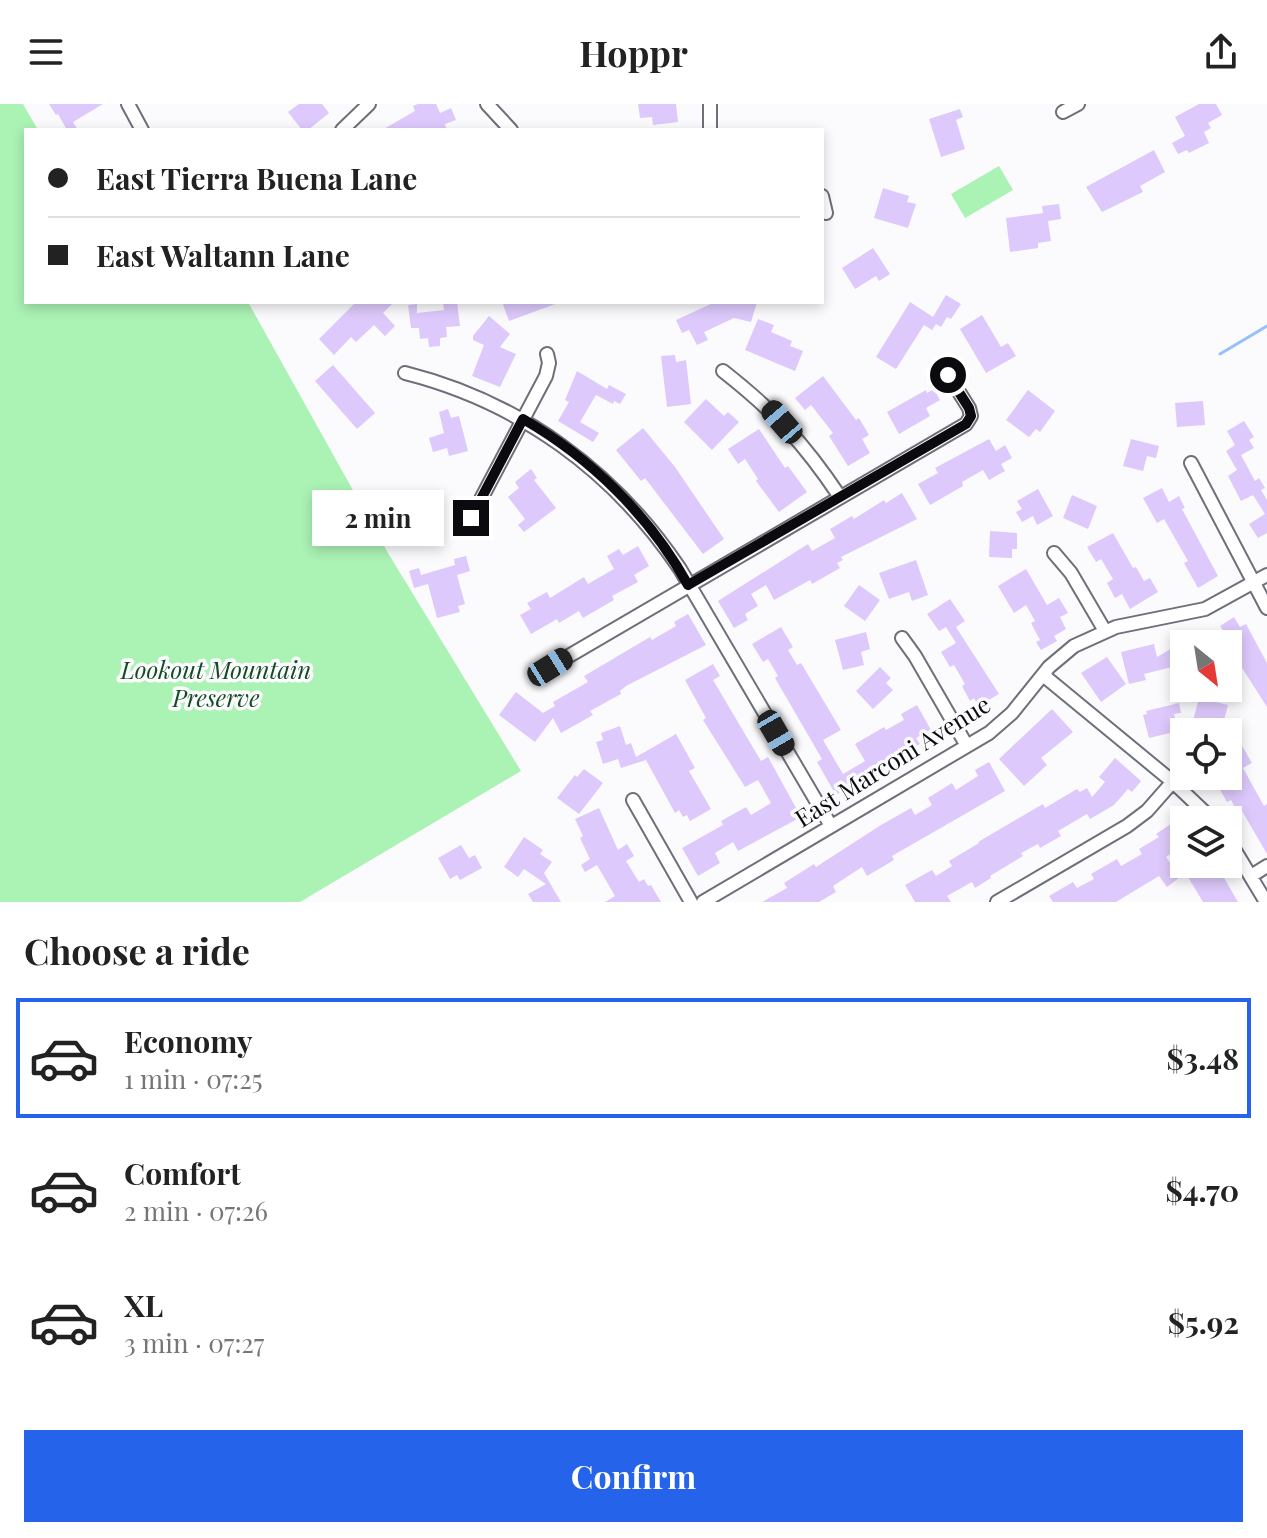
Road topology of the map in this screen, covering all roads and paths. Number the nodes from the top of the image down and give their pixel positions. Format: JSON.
{"nodes":[{"id":1,"x":128,"y":104,"type":"edge"},
{"id":2,"x":369,"y":104,"type":"edge"},
{"id":3,"x":487,"y":104,"type":"edge"},
{"id":4,"x":710,"y":104,"type":"edge"},
{"id":5,"x":1078,"y":104,"type":"edge"},
{"id":6,"x":1063,"y":112,"type":"dead end"},
{"id":7,"x":141,"y":128,"type":"edge"},
{"id":8,"x":344,"y":128,"type":"edge"},
{"id":9,"x":509,"y":128,"type":"edge"},
{"id":10,"x":710,"y":128,"type":"edge"},
{"id":11,"x":824,"y":204,"type":"edge"},
{"id":12,"x":826,"y":213,"type":"dead end"},
{"id":13,"x":547,"y":354,"type":"dead end"},
{"id":14,"x":942,"y":365,"type":"dead end"},
{"id":15,"x":723,"y":371,"type":"dead end"},
{"id":16,"x":405,"y":373,"type":"dead end"},
{"id":17,"x":523,"y":419,"type":"junction"},
{"id":18,"x":1191,"y":463,"type":"dead end"},
{"id":19,"x":840,"y":497,"type":"junction"},
{"id":20,"x":471,"y":518,"type":"dead end"},
{"id":21,"x":1054,"y":553,"type":"dead end"},
{"id":22,"x":1267,"y":575,"type":"edge"},
{"id":23,"x":1253,"y":584,"type":"junction"},
{"id":24,"x":688,"y":585,"type":"junction"},
{"id":25,"x":1267,"y":608,"type":"edge"},
{"id":26,"x":1105,"y":631,"type":"junction"},
{"id":27,"x":902,"y":638,"type":"dead end"},
{"id":28,"x":550,"y":667,"type":"dead end"},
{"id":29,"x":1043,"y":675,"type":"junction"},
{"id":30,"x":967,"y":746,"type":"junction"},
{"id":31,"x":1170,"y":780,"type":"edge"},
{"id":32,"x":1170,"y":785,"type":"edge"},
{"id":33,"x":1181,"y":790,"type":"edge"},
{"id":34,"x":633,"y":800,"type":"dead end"},
{"id":35,"x":1198,"y":806,"type":"edge"},
{"id":36,"x":831,"y":826,"type":"junction"},
{"id":37,"x":1242,"y":862,"type":"edge"},
{"id":38,"x":1267,"y":866,"type":"edge"},
{"id":39,"x":1251,"y":876,"type":"junction"},
{"id":40,"x":691,"y":902,"type":"edge"},
{"id":41,"x":703,"y":902,"type":"edge"},
{"id":42,"x":997,"y":902,"type":"edge"},
{"id":43,"x":1266,"y":902,"type":"edge"}],
"edges":[{"from":1,"to":7,"type":"street"},
{"from":2,"to":8,"type":"street"},
{"from":3,"to":9,"type":"street"},
{"from":4,"to":10,"type":"street"},
{"from":5,"to":6,"type":"street"},
{"from":11,"to":12,"type":"street"},
{"from":13,"to":17,"type":"street"},
{"from":14,"to":19,"type":"street"},
{"from":15,"to":19,"type":"street"},
{"from":16,"to":17,"type":"street"},
{"from":17,"to":20,"type":"street"},
{"from":17,"to":24,"type":"street"},
{"from":18,"to":23,"type":"street"},
{"from":19,"to":24,"type":"street"},
{"from":21,"to":26,"type":"street"},
{"from":22,"to":23,"type":"street","name":"East Marconi Avenue"},
{"from":23,"to":25,"type":"street"},
{"from":23,"to":26,"type":"street","name":"East Marconi Avenue"},
{"from":24,"to":28,"type":"street"},
{"from":24,"to":36,"type":"street"},
{"from":26,"to":29,"type":"street","name":"East Marconi Avenue"},
{"from":27,"to":30,"type":"street"},
{"from":29,"to":30,"type":"street","name":"East Marconi Avenue"},
{"from":29,"to":31,"type":"street"},
{"from":30,"to":36,"type":"street","name":"East Marconi Avenue"},
{"from":32,"to":42,"type":"street"},
{"from":33,"to":35,"type":"street"},
{"from":34,"to":40,"type":"street"},
{"from":36,"to":41,"type":"street","name":"East Marconi Avenue"},
{"from":37,"to":39,"type":"street"},
{"from":38,"to":39,"type":"street"},
{"from":39,"to":43,"type":"street"}]}
